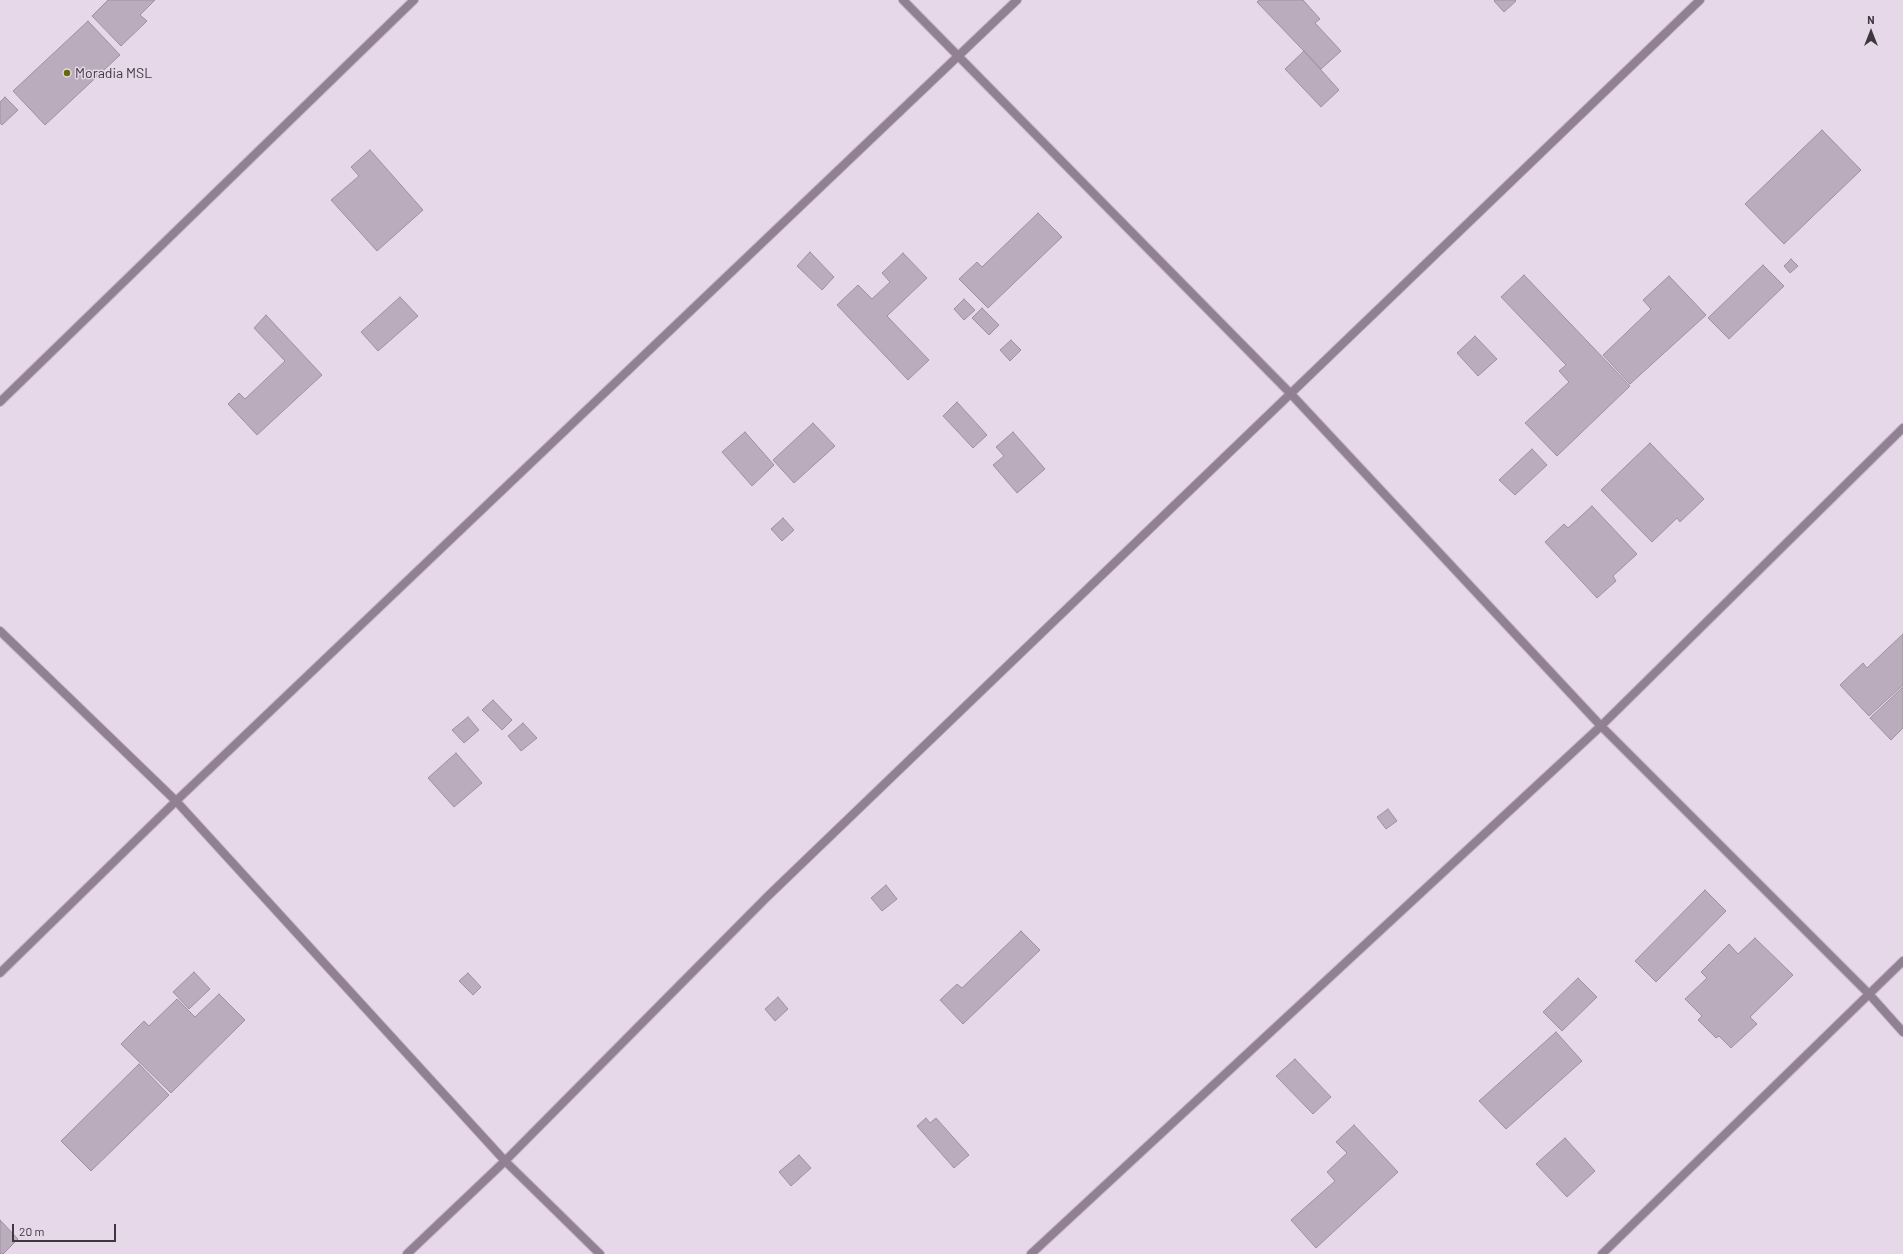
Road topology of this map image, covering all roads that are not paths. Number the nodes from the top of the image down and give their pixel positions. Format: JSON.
{"nodes":[{"id":1,"x":414,"y":0,"type":"edge"},
{"id":2,"x":903,"y":0,"type":"edge"},
{"id":3,"x":1017,"y":0,"type":"edge"},
{"id":4,"x":1700,"y":0,"type":"edge"},
{"id":5,"x":959,"y":57,"type":"junction"},
{"id":6,"x":1290,"y":393,"type":"junction"},
{"id":7,"x":0,"y":402,"type":"edge"},
{"id":8,"x":1903,"y":428,"type":"edge"},
{"id":9,"x":0,"y":631,"type":"edge"},
{"id":10,"x":1602,"y":726,"type":"junction"},
{"id":11,"x":176,"y":801,"type":"junction"},
{"id":12,"x":1903,"y":961,"type":"edge"},
{"id":13,"x":0,"y":973,"type":"edge"},
{"id":14,"x":1869,"y":994,"type":"junction"},
{"id":15,"x":1903,"y":1032,"type":"edge"},
{"id":16,"x":505,"y":1161,"type":"junction"},
{"id":17,"x":407,"y":1254,"type":"edge"},
{"id":18,"x":600,"y":1254,"type":"edge"},
{"id":19,"x":1031,"y":1254,"type":"edge"},
{"id":20,"x":1602,"y":1254,"type":"edge"}],
"edges":[{"from":1,"to":7,"type":"street"},
{"from":2,"to":5,"type":"street"},
{"from":3,"to":5,"type":"street"},
{"from":4,"to":6,"type":"street"},
{"from":5,"to":6,"type":"street"},
{"from":5,"to":11,"type":"street"},
{"from":6,"to":10,"type":"street"},
{"from":6,"to":16,"type":"street"},
{"from":8,"to":10,"type":"street"},
{"from":9,"to":11,"type":"street"},
{"from":10,"to":14,"type":"street"},
{"from":10,"to":19,"type":"street"},
{"from":11,"to":13,"type":"street"},
{"from":11,"to":16,"type":"street"},
{"from":12,"to":14,"type":"street"},
{"from":14,"to":15,"type":"street"},
{"from":14,"to":20,"type":"street"},
{"from":16,"to":17,"type":"street"},
{"from":16,"to":18,"type":"street"}]}
